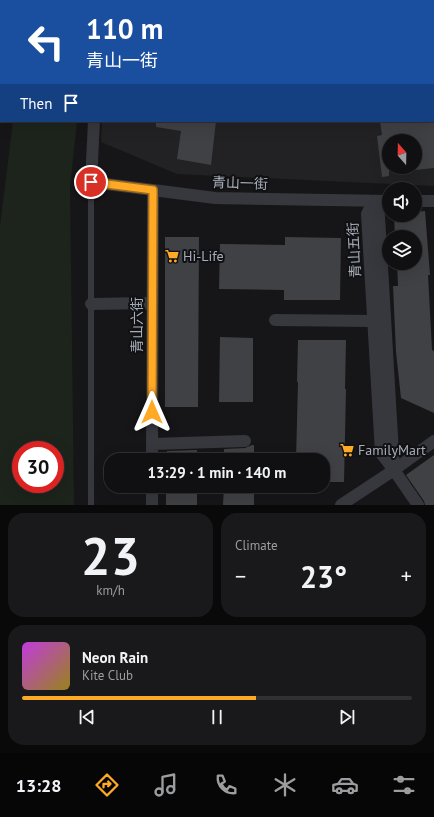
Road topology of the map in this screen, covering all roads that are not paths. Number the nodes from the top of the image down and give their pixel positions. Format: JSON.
{"nodes":[{"id":1,"x":94,"y":122,"type":"edge"},
{"id":2,"x":91,"y":182,"type":"junction"},
{"id":3,"x":153,"y":190,"type":"junction"},
{"id":4,"x":372,"y":201,"type":"junction"},
{"id":5,"x":382,"y":201,"type":"edge"},
{"id":6,"x":422,"y":201,"type":"edge"},
{"id":7,"x":434,"y":202,"type":"edge"},
{"id":8,"x":152,"y":303,"type":"junction"},
{"id":9,"x":91,"y":304,"type":"junction"},
{"id":10,"x":275,"y":320,"type":"dead end"},
{"id":11,"x":373,"y":321,"type":"junction"},
{"id":12,"x":245,"y":441,"type":"dead end"},
{"id":13,"x":434,"y":441,"type":"edge"},
{"id":14,"x":152,"y":444,"type":"junction"},
{"id":15,"x":152,"y":453,"type":"edge"},
{"id":16,"x":394,"y":470,"type":"junction"},
{"id":17,"x":152,"y":493,"type":"edge"},
{"id":18,"x":91,"y":505,"type":"edge"},
{"id":19,"x":152,"y":505,"type":"edge"},
{"id":20,"x":341,"y":505,"type":"edge"},
{"id":21,"x":418,"y":505,"type":"edge"}],
"edges":[{"from":1,"to":2,"type":"street"},
{"from":2,"to":3,"type":"street","name":"青山一街"},
{"from":2,"to":9,"type":"lane"},
{"from":3,"to":4,"type":"street","name":"青山一街"},
{"from":3,"to":8,"type":"street","name":"青山六街"},
{"from":4,"to":5,"type":"street","name":"青山一街"},
{"from":4,"to":11,"type":"street","name":"青山五街"},
{"from":4,"to":16,"type":"street","name":"青山五街"},
{"from":6,"to":7,"type":"street"},
{"from":8,"to":9,"type":"street"},
{"from":8,"to":14,"type":"street","name":"青山六街"},
{"from":9,"to":18,"type":"lane"},
{"from":10,"to":11,"type":"street"},
{"from":11,"to":16,"type":"street","name":"青山五街"},
{"from":12,"to":14,"type":"street"},
{"from":13,"to":16,"type":"street"},
{"from":14,"to":15,"type":"street","name":"青山六街"},
{"from":16,"to":20,"type":"street"},
{"from":16,"to":21,"type":"street","name":"青山五街"},
{"from":17,"to":19,"type":"street"}]}
